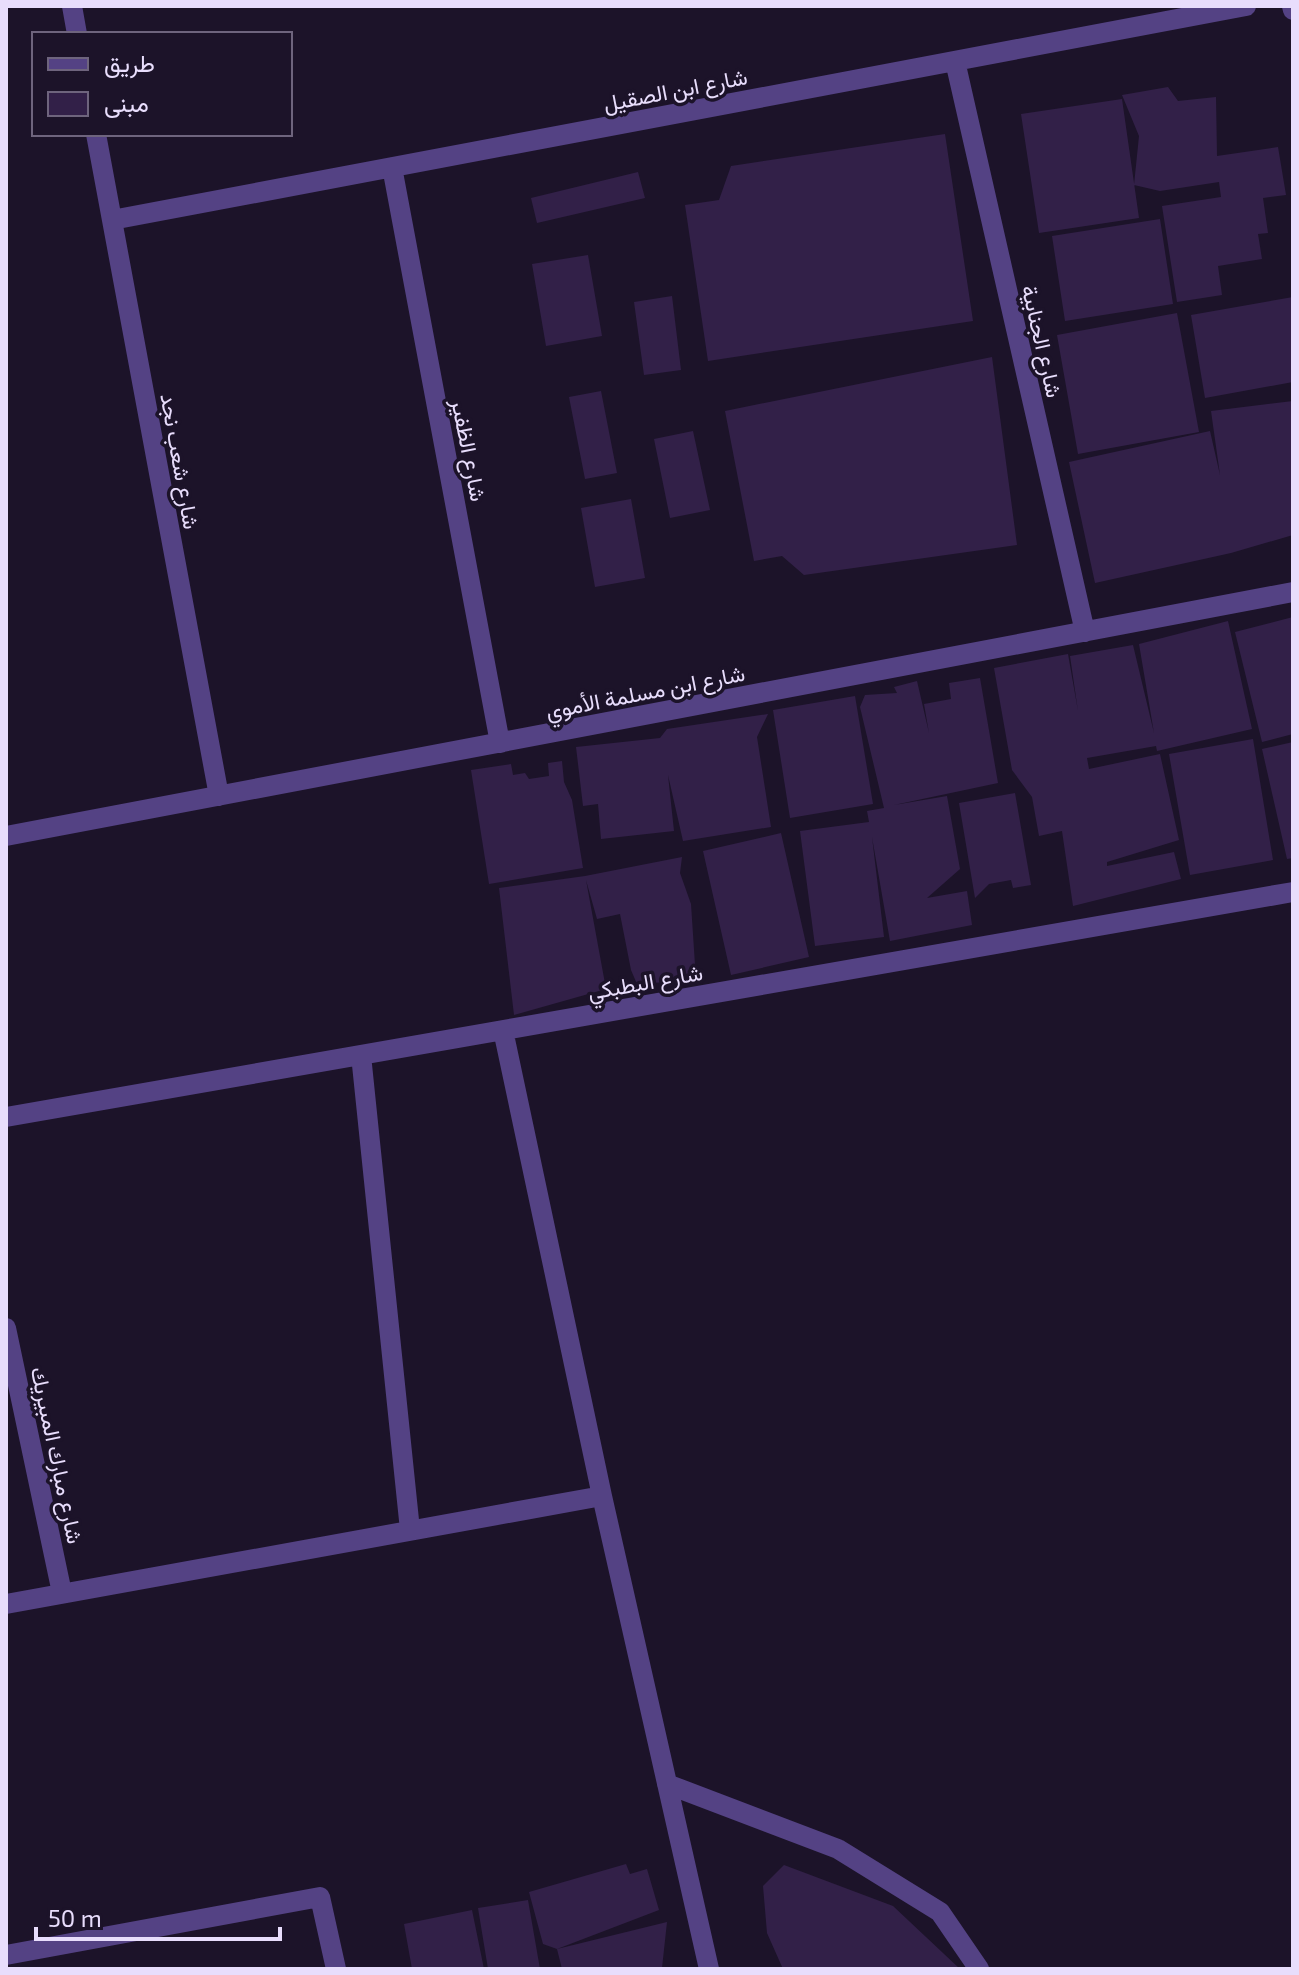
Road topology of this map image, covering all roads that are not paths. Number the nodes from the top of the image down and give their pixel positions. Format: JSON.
{"nodes":[{"id":1,"x":72,"y":6,"type":"edge"},
{"id":2,"x":1246,"y":6,"type":"edge"},
{"id":3,"x":77,"y":32,"type":"edge"},
{"id":4,"x":955,"y":61,"type":"junction"},
{"id":5,"x":96,"y":136,"type":"edge"},
{"id":6,"x":392,"y":167,"type":"junction"},
{"id":7,"x":112,"y":220,"type":"junction"},
{"id":8,"x":1293,"y":592,"type":"edge"},
{"id":9,"x":1085,"y":632,"type":"junction"},
{"id":10,"x":500,"y":743,"type":"junction"},
{"id":11,"x":219,"y":796,"type":"junction"},
{"id":12,"x":6,"y":836,"type":"edge"},
{"id":13,"x":1293,"y":892,"type":"edge"},
{"id":14,"x":503,"y":1030,"type":"junction"},
{"id":15,"x":361,"y":1055,"type":"junction"},
{"id":16,"x":6,"y":1117,"type":"edge"},
{"id":17,"x":6,"y":1328,"type":"edge"},
{"id":18,"x":602,"y":1496,"type":"junction"},
{"id":19,"x":410,"y":1530,"type":"junction"},
{"id":20,"x":62,"y":1593,"type":"junction"},
{"id":21,"x":6,"y":1604,"type":"edge"},
{"id":22,"x":667,"y":1784,"type":"junction"},
{"id":23,"x":6,"y":1955,"type":"edge"},
{"id":24,"x":36,"y":1959,"type":"edge"},
{"id":25,"x":336,"y":1969,"type":"edge"},
{"id":26,"x":709,"y":1969,"type":"edge"},
{"id":27,"x":979,"y":1969,"type":"edge"}],
"edges":[{"from":1,"to":3,"type":"street"},
{"from":2,"to":4,"type":"street","name":"شارع ابن الصقيل"},
{"from":4,"to":6,"type":"street","name":"شارع ابن الصقيل"},
{"from":4,"to":9,"type":"street","name":"شارع الجنابية"},
{"from":5,"to":7,"type":"street","name":"شارع شعب نجد"},
{"from":6,"to":7,"type":"street","name":"شارع ابن الصقيل"},
{"from":6,"to":10,"type":"street","name":"شارع الظفير"},
{"from":7,"to":11,"type":"street","name":"شارع شعب نجد"},
{"from":8,"to":9,"type":"street","name":"شارع ابن مسلمة الأموي"},
{"from":9,"to":10,"type":"street","name":"شارع ابن مسلمة الأموي"},
{"from":10,"to":11,"type":"street","name":"شارع ابن مسلمة الأموي"},
{"from":11,"to":12,"type":"street","name":"شارع ابن مسلمة الأموي"},
{"from":13,"to":14,"type":"street","name":"شارع البطبكي"},
{"from":14,"to":15,"type":"street","name":"شارع البطبكي"},
{"from":14,"to":18,"type":"street"},
{"from":15,"to":16,"type":"street","name":"شارع البطبكي"},
{"from":15,"to":19,"type":"street"},
{"from":17,"to":20,"type":"street","name":"شارع مبارك المبيريك"},
{"from":18,"to":19,"type":"street"},
{"from":18,"to":22,"type":"street"},
{"from":19,"to":20,"type":"street"},
{"from":20,"to":21,"type":"street"},
{"from":22,"to":26,"type":"street"},
{"from":22,"to":27,"type":"street"},
{"from":23,"to":24,"type":"street"},
{"from":24,"to":25,"type":"street"}]}
